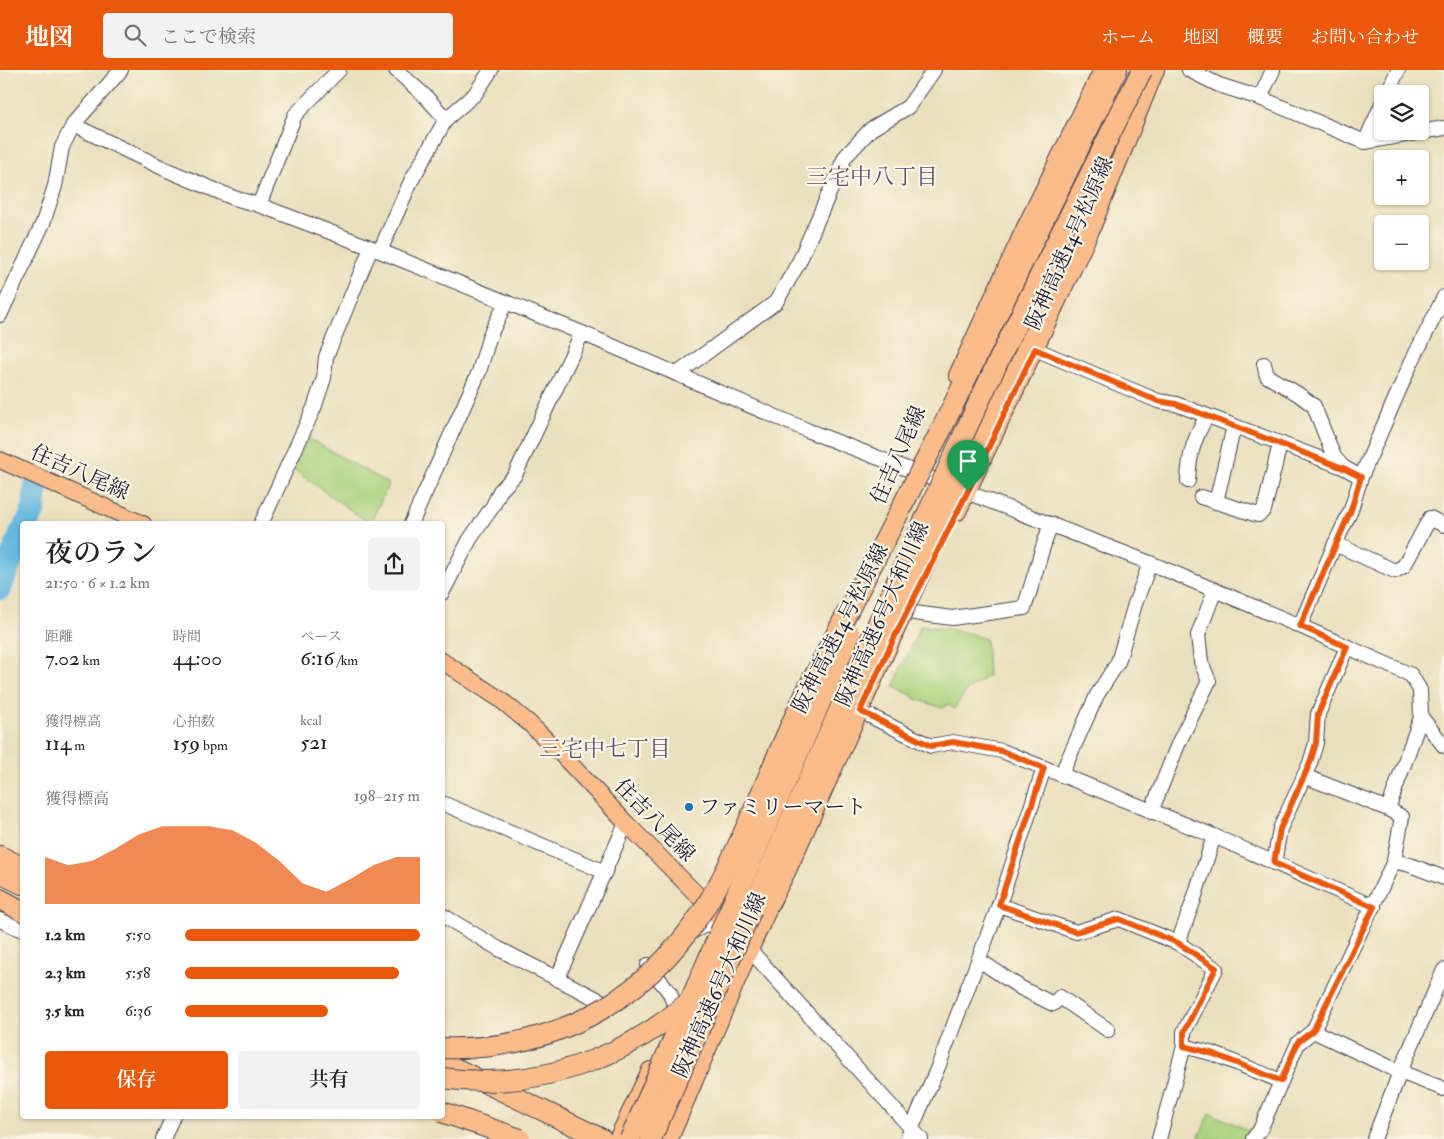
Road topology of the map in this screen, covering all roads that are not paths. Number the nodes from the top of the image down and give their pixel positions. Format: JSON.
{"nodes":[{"id":1,"x":121,"y":70,"type":"edge"},
{"id":2,"x":339,"y":70,"type":"edge"},
{"id":3,"x":396,"y":70,"type":"edge"},
{"id":4,"x":934,"y":70,"type":"edge"},
{"id":5,"x":1102,"y":70,"type":"edge"},
{"id":6,"x":1117,"y":70,"type":"edge"},
{"id":7,"x":1142,"y":70,"type":"edge"},
{"id":8,"x":1147,"y":70,"type":"edge"},
{"id":9,"x":1156,"y":70,"type":"edge"},
{"id":10,"x":1189,"y":70,"type":"edge"},
{"id":11,"x":1273,"y":70,"type":"edge"},
{"id":12,"x":1398,"y":70,"type":"edge"},
{"id":13,"x":487,"y":72,"type":"edge"},
{"id":14,"x":1391,"y":85,"type":"edge"},
{"id":15,"x":1260,"y":98,"type":"junction"},
{"id":16,"x":446,"y":119,"type":"junction"},
{"id":17,"x":1374,"y":122,"type":"edge"},
{"id":18,"x":73,"y":125,"type":"junction"},
{"id":19,"x":1444,"y":128,"type":"edge"},
{"id":20,"x":1365,"y":142,"type":"junction"},
{"id":21,"x":259,"y":206,"type":"junction"},
{"id":22,"x":375,"y":249,"type":"junction"},
{"id":23,"x":1444,"y":297,"type":"edge"},
{"id":24,"x":506,"y":302,"type":"junction"},
{"id":25,"x":0,"y":315,"type":"edge"},
{"id":26,"x":582,"y":333,"type":"junction"},
{"id":27,"x":1035,"y":349,"type":"junction"},
{"id":28,"x":1264,"y":364,"type":"dead end"},
{"id":29,"x":677,"y":374,"type":"junction"},
{"id":30,"x":1207,"y":416,"type":"junction"},
{"id":31,"x":1234,"y":426,"type":"junction"},
{"id":32,"x":939,"y":434,"type":"junction"},
{"id":33,"x":1280,"y":444,"type":"junction"},
{"id":34,"x":0,"y":460,"type":"edge"},
{"id":35,"x":1343,"y":468,"type":"junction"},
{"id":36,"x":914,"y":472,"type":"junction"},
{"id":37,"x":1361,"y":477,"type":"junction"},
{"id":38,"x":1188,"y":481,"type":"dead end"},
{"id":39,"x":968,"y":491,"type":"junction"},
{"id":40,"x":1200,"y":497,"type":"dead end"},
{"id":41,"x":1216,"y":502,"type":"junction"},
{"id":42,"x":136,"y":521,"type":"edge"},
{"id":43,"x":262,"y":521,"type":"edge"},
{"id":44,"x":412,"y":521,"type":"edge"},
{"id":45,"x":1051,"y":524,"type":"junction"},
{"id":46,"x":1444,"y":525,"type":"edge"},
{"id":47,"x":1335,"y":544,"type":"junction"},
{"id":48,"x":1150,"y":563,"type":"junction"},
{"id":49,"x":445,"y":587,"type":"edge"},
{"id":50,"x":1215,"y":590,"type":"junction"},
{"id":51,"x":907,"y":612,"type":"junction"},
{"id":52,"x":1300,"y":626,"type":"junction"},
{"id":53,"x":1347,"y":647,"type":"junction"},
{"id":54,"x":445,"y":663,"type":"edge"},
{"id":55,"x":860,"y":711,"type":"junction"},
{"id":56,"x":1421,"y":717,"type":"junction"},
{"id":57,"x":1444,"y":746,"type":"edge"},
{"id":58,"x":1044,"y":768,"type":"junction"},
{"id":59,"x":1061,"y":775,"type":"junction"},
{"id":60,"x":1304,"y":776,"type":"junction"},
{"id":61,"x":445,"y":804,"type":"edge"},
{"id":62,"x":1388,"y":810,"type":"junction"},
{"id":63,"x":1152,"y":812,"type":"junction"},
{"id":64,"x":626,"y":823,"type":"junction"},
{"id":65,"x":1214,"y":836,"type":"junction"},
{"id":66,"x":0,"y":855,"type":"edge"},
{"id":67,"x":0,"y":861,"type":"edge"},
{"id":68,"x":1394,"y":861,"type":"junction"},
{"id":69,"x":1274,"y":863,"type":"junction"},
{"id":70,"x":20,"y":864,"type":"edge"},
{"id":71,"x":20,"y":870,"type":"edge"},
{"id":72,"x":605,"y":872,"type":"junction"},
{"id":73,"x":0,"y":873,"type":"edge"},
{"id":74,"x":1444,"y":878,"type":"edge"},
{"id":75,"x":20,"y":883,"type":"edge"},
{"id":76,"x":0,"y":898,"type":"edge"},
{"id":77,"x":20,"y":905,"type":"edge"},
{"id":78,"x":999,"y":905,"type":"junction"},
{"id":79,"x":1374,"y":907,"type":"junction"},
{"id":80,"x":0,"y":910,"type":"edge"},
{"id":81,"x":20,"y":910,"type":"edge"},
{"id":82,"x":726,"y":913,"type":"junction"},
{"id":83,"x":445,"y":917,"type":"edge"},
{"id":84,"x":0,"y":920,"type":"edge"},
{"id":85,"x":20,"y":920,"type":"edge"},
{"id":86,"x":20,"y":929,"type":"edge"},
{"id":87,"x":1178,"y":943,"type":"junction"},
{"id":88,"x":750,"y":950,"type":"junction"},
{"id":89,"x":979,"y":960,"type":"junction"},
{"id":90,"x":648,"y":965,"type":"junction"},
{"id":91,"x":1444,"y":970,"type":"edge"},
{"id":92,"x":557,"y":979,"type":"junction"},
{"id":93,"x":601,"y":1001,"type":"junction"},
{"id":94,"x":677,"y":1013,"type":"junction"},
{"id":95,"x":1108,"y":1030,"type":"dead end"},
{"id":96,"x":1313,"y":1031,"type":"junction"},
{"id":97,"x":445,"y":1040,"type":"edge"},
{"id":98,"x":1184,"y":1046,"type":"junction"},
{"id":99,"x":445,"y":1048,"type":"edge"},
{"id":100,"x":445,"y":1063,"type":"edge"},
{"id":101,"x":445,"y":1069,"type":"edge"},
{"id":102,"x":1400,"y":1072,"type":"junction"},
{"id":103,"x":445,"y":1078,"type":"edge"},
{"id":104,"x":1281,"y":1081,"type":"junction"},
{"id":105,"x":1444,"y":1089,"type":"edge"},
{"id":106,"x":445,"y":1111,"type":"edge"},
{"id":107,"x":445,"y":1111,"type":"edge"},
{"id":108,"x":172,"y":1119,"type":"edge"},
{"id":109,"x":914,"y":1136,"type":"edge"},
{"id":110,"x":163,"y":1139,"type":"edge"},
{"id":111,"x":510,"y":1139,"type":"edge"},
{"id":112,"x":520,"y":1139,"type":"edge"},
{"id":113,"x":585,"y":1139,"type":"edge"},
{"id":114,"x":602,"y":1139,"type":"edge"},
{"id":115,"x":617,"y":1139,"type":"edge"},
{"id":116,"x":623,"y":1139,"type":"edge"},
{"id":117,"x":630,"y":1139,"type":"edge"},
{"id":118,"x":651,"y":1139,"type":"edge"},
{"id":119,"x":670,"y":1139,"type":"edge"},
{"id":120,"x":1159,"y":1139,"type":"edge"},
{"id":121,"x":1253,"y":1139,"type":"edge"},
{"id":122,"x":1374,"y":1139,"type":"edge"}],
"edges":[{"from":1,"to":18,"type":"street"},
{"from":2,"to":21,"type":"street"},
{"from":3,"to":16,"type":"street"},
{"from":4,"to":29,"type":"street"},
{"from":5,"to":36,"type":"main road","name":"住吉八尾線"},
{"from":6,"to":32,"type":"highway","name":"阪神高速14号松原線"},
{"from":7,"to":118,"type":"highway","name":"阪神高速6号大和川線","bridge":true},
{"from":8,"to":103,"type":"highway","name":"阪神高速14号松原線","bridge":true},
{"from":9,"to":27,"type":"main road"},
{"from":10,"to":15,"type":"street"},
{"from":11,"to":15,"type":"street"},
{"from":12,"to":14,"type":"street"},
{"from":13,"to":16,"type":"street"},
{"from":15,"to":20,"type":"street"},
{"from":16,"to":22,"type":"street"},
{"from":17,"to":20,"type":"street"},
{"from":18,"to":21,"type":"street"},
{"from":18,"to":25,"type":"street"},
{"from":19,"to":20,"type":"street"},
{"from":21,"to":22,"type":"street"},
{"from":22,"to":24,"type":"street"},
{"from":22,"to":43,"type":"street"},
{"from":23,"to":37,"type":"street"},
{"from":24,"to":26,"type":"street"},
{"from":24,"to":44,"type":"street"},
{"from":26,"to":29,"type":"street"},
{"from":26,"to":49,"type":"street"},
{"from":27,"to":30,"type":"street"},
{"from":27,"to":39,"type":"main road"},
{"from":28,"to":35,"type":"street"},
{"from":29,"to":36,"type":"street"},
{"from":30,"to":31,"type":"street"},
{"from":30,"to":38,"type":"street"},
{"from":31,"to":33,"type":"street"},
{"from":31,"to":41,"type":"street"},
{"from":32,"to":82,"type":"highway","name":"阪神高速6号大和川線","bridge":true},
{"from":32,"to":99,"type":"highway","name":"阪神高速14号松原線","bridge":true},
{"from":33,"to":35,"type":"street"},
{"from":33,"to":41,"type":"street"},
{"from":34,"to":42,"type":"main road","name":"住吉八尾線"},
{"from":35,"to":37,"type":"street"},
{"from":36,"to":39,"type":"street"},
{"from":36,"to":82,"type":"main road","name":"住吉八尾線"},
{"from":37,"to":47,"type":"street"},
{"from":39,"to":45,"type":"street"},
{"from":39,"to":51,"type":"main road"},
{"from":40,"to":41,"type":"street"},
{"from":45,"to":48,"type":"street"},
{"from":45,"to":51,"type":"street"},
{"from":46,"to":47,"type":"street"},
{"from":47,"to":52,"type":"street"},
{"from":48,"to":50,"type":"street"},
{"from":48,"to":59,"type":"street"},
{"from":50,"to":52,"type":"street"},
{"from":50,"to":63,"type":"street"},
{"from":51,"to":55,"type":"main road"},
{"from":52,"to":53,"type":"street"},
{"from":53,"to":56,"type":"street"},
{"from":53,"to":60,"type":"street"},
{"from":54,"to":64,"type":"main road","name":"住吉八尾線"},
{"from":55,"to":58,"type":"street"},
{"from":55,"to":88,"type":"main road"},
{"from":56,"to":57,"type":"street"},
{"from":56,"to":62,"type":"street"},
{"from":58,"to":59,"type":"street"},
{"from":58,"to":78,"type":"street"},
{"from":59,"to":63,"type":"street"},
{"from":60,"to":62,"type":"street"},
{"from":60,"to":69,"type":"street"},
{"from":61,"to":72,"type":"street"},
{"from":62,"to":68,"type":"street"},
{"from":63,"to":65,"type":"street"},
{"from":64,"to":72,"type":"street"},
{"from":64,"to":82,"type":"main road","name":"住吉八尾線"},
{"from":65,"to":69,"type":"street"},
{"from":65,"to":87,"type":"street"},
{"from":66,"to":70,"type":"highway"},
{"from":67,"to":71,"type":"highway"},
{"from":68,"to":74,"type":"street"},
{"from":68,"to":79,"type":"street"},
{"from":69,"to":79,"type":"street"},
{"from":72,"to":92,"type":"street"},
{"from":73,"to":75,"type":"highway"},
{"from":76,"to":77,"type":"highway"},
{"from":76,"to":81,"type":"highway"},
{"from":78,"to":87,"type":"street"},
{"from":78,"to":89,"type":"street"},
{"from":79,"to":96,"type":"street"},
{"from":80,"to":85,"type":"highway"},
{"from":82,"to":88,"type":"main road","name":"住吉八尾線"},
{"from":82,"to":90,"type":"street"},
{"from":82,"to":94,"type":"main road","name":"住吉八尾線"},
{"from":82,"to":116,"type":"highway","bridge":true},
{"from":82,"to":117,"type":"highway","name":"阪神高速6号大和川線","bridge":true},
{"from":83,"to":92,"type":"street"},
{"from":84,"to":86,"type":"street"},
{"from":87,"to":98,"type":"street"},
{"from":88,"to":109,"type":"street"},
{"from":88,"to":119,"type":"main road"},
{"from":89,"to":95,"type":"street"},
{"from":89,"to":109,"type":"street"},
{"from":90,"to":93,"type":"street"},
{"from":90,"to":94,"type":"street"},
{"from":91,"to":102,"type":"street"},
{"from":92,"to":93,"type":"street"},
{"from":93,"to":97,"type":"street"},
{"from":94,"to":115,"type":"main road","name":"住吉八尾線"},
{"from":96,"to":102,"type":"street"},
{"from":96,"to":104,"type":"street"},
{"from":98,"to":104,"type":"street"},
{"from":98,"to":120,"type":"street"},
{"from":100,"to":114,"type":"highway"},
{"from":101,"to":113,"type":"highway","bridge":true},
{"from":102,"to":105,"type":"street"},
{"from":102,"to":122,"type":"street"},
{"from":104,"to":121,"type":"street"},
{"from":106,"to":111,"type":"highway"},
{"from":107,"to":112,"type":"highway","bridge":true},
{"from":108,"to":110,"type":"street"}]}
